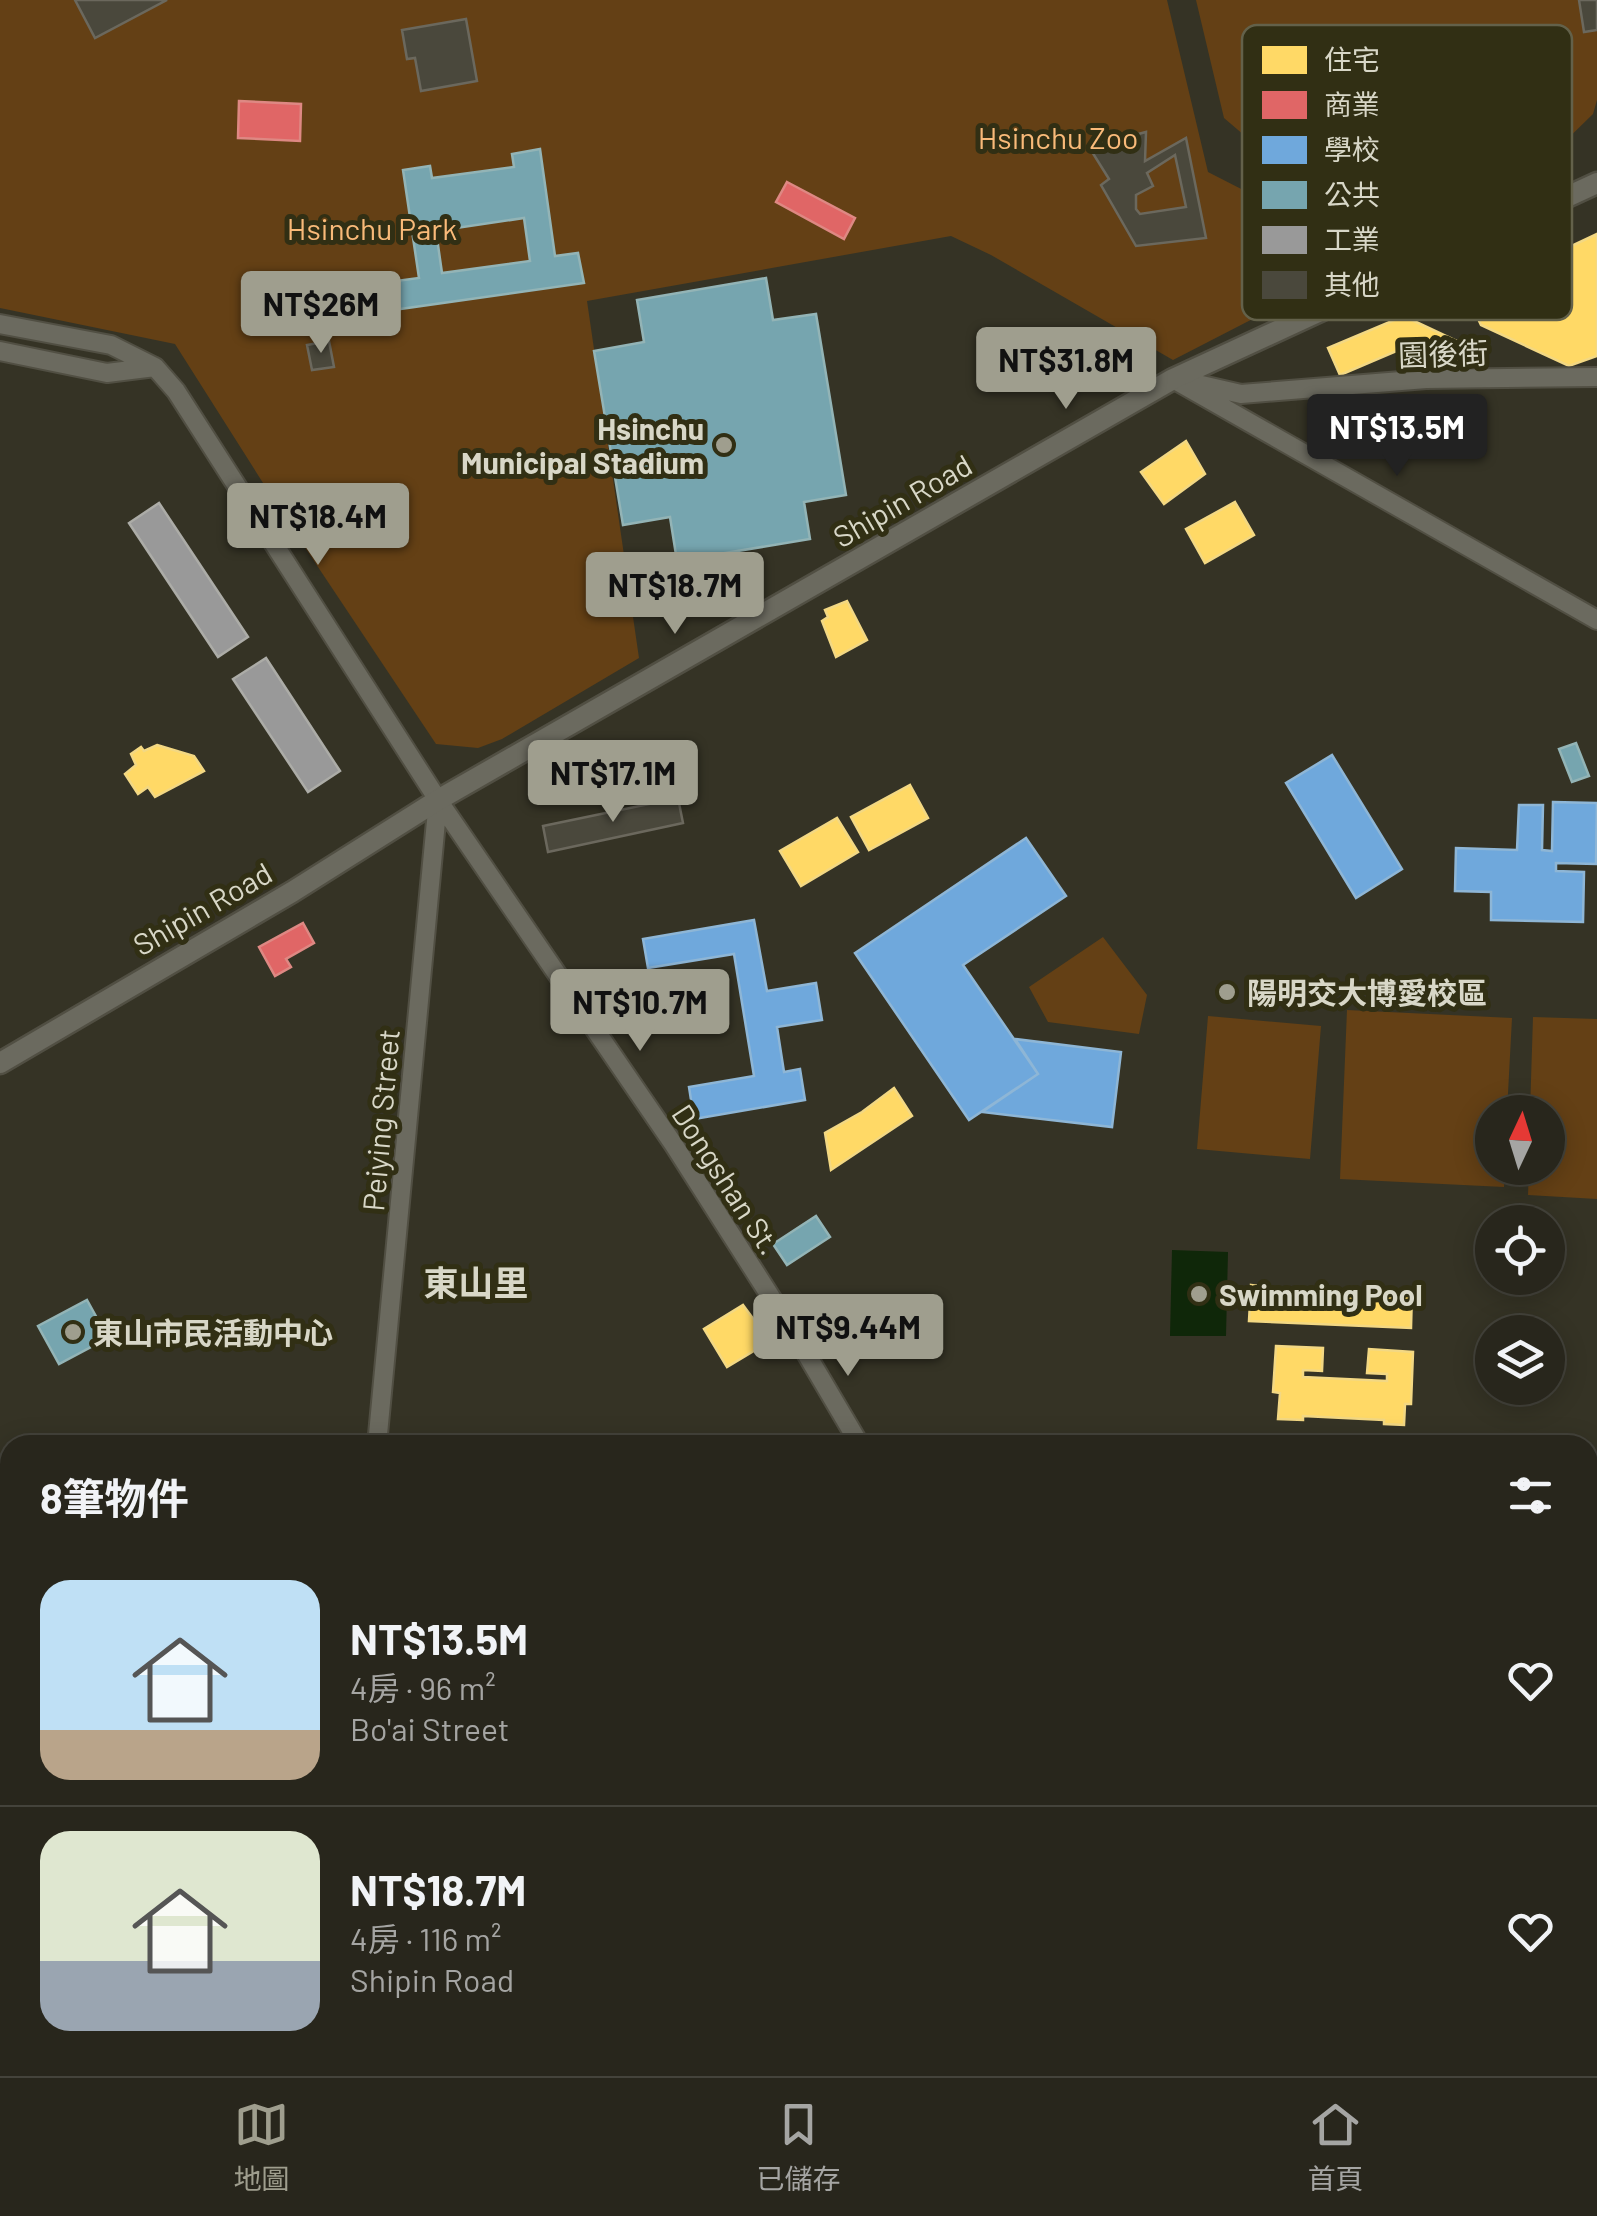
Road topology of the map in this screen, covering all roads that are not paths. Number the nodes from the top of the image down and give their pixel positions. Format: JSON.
{"nodes":[{"id":1,"x":1597,"y":184,"type":"edge"},
{"id":2,"x":1572,"y":195,"type":"edge"},
{"id":3,"x":1301,"y":320,"type":"edge"},
{"id":4,"x":0,"y":324,"type":"edge"},
{"id":5,"x":0,"y":351,"type":"edge"},
{"id":6,"x":155,"y":366,"type":"junction"},
{"id":7,"x":1597,"y":377,"type":"edge"},
{"id":8,"x":1173,"y":379,"type":"junction"},
{"id":9,"x":1597,"y":620,"type":"edge"},
{"id":10,"x":438,"y":800,"type":"junction"},
{"id":11,"x":0,"y":1062,"type":"edge"},
{"id":12,"x":377,"y":1435,"type":"edge"},
{"id":13,"x":854,"y":1435,"type":"edge"}],
"edges":[{"from":1,"to":2,"type":"street","name":"Shipin Road"},
{"from":3,"to":8,"type":"street","name":"Shipin Road"},
{"from":4,"to":6,"type":"street"},
{"from":5,"to":6,"type":"street"},
{"from":6,"to":10,"type":"street","name":"Dongshan St."},
{"from":7,"to":8,"type":"street","name":"園後街"},
{"from":8,"to":9,"type":"street"},
{"from":8,"to":10,"type":"street","name":"Shipin Road"},
{"from":10,"to":11,"type":"street","name":"Shipin Road"},
{"from":10,"to":12,"type":"street","name":"Peiying Street"},
{"from":10,"to":13,"type":"street","name":"Dongshan St."}]}
